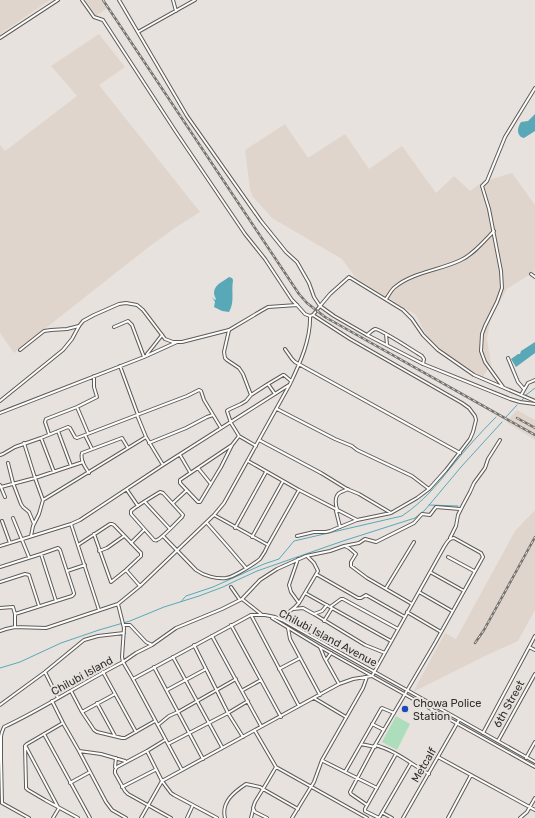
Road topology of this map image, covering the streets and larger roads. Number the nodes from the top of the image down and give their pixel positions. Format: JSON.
{"nodes":[{"id":1,"x":58,"y":0,"type":"edge"},
{"id":2,"x":82,"y":0,"type":"edge"},
{"id":3,"x":118,"y":0,"type":"edge"},
{"id":4,"x":173,"y":0,"type":"edge"},
{"id":5,"x":195,"y":0,"type":"edge"},
{"id":6,"x":176,"y":11,"type":"junction"},
{"id":7,"x":138,"y":32,"type":"junction"},
{"id":8,"x":0,"y":38,"type":"edge"},
{"id":9,"x":535,"y":88,"type":"edge"},
{"id":10,"x":494,"y":231,"type":"junction"},
{"id":11,"x":530,"y":274,"type":"dead end"},
{"id":12,"x":535,"y":277,"type":"edge"},
{"id":13,"x":386,"y":299,"type":"junction"},
{"id":14,"x":297,"y":305,"type":"junction"},
{"id":15,"x":320,"y":306,"type":"junction"},
{"id":16,"x":312,"y":315,"type":"junction"},
{"id":17,"x":79,"y":326,"type":"junction"},
{"id":18,"x":114,"y":327,"type":"dead end"},
{"id":19,"x":229,"y":330,"type":"junction"},
{"id":20,"x":386,"y":334,"type":"junction"},
{"id":21,"x":162,"y":335,"type":"junction"},
{"id":22,"x":367,"y":335,"type":"junction"},
{"id":23,"x":177,"y":342,"type":"junction"},
{"id":24,"x":386,"y":345,"type":"junction"},
{"id":25,"x":285,"y":349,"type":"dead end"},
{"id":26,"x":20,"y":350,"type":"dead end"},
{"id":27,"x":147,"y":355,"type":"junction"},
{"id":28,"x":144,"y":357,"type":"junction"},
{"id":29,"x":508,"y":358,"type":"dead end"},
{"id":30,"x":299,"y":364,"type":"junction"},
{"id":31,"x":423,"y":364,"type":"junction"},
{"id":32,"x":120,"y":366,"type":"junction"},
{"id":33,"x":94,"y":376,"type":"junction"},
{"id":34,"x":535,"y":380,"type":"edge"},
{"id":35,"x":291,"y":383,"type":"junction"},
{"id":36,"x":268,"y":384,"type":"junction"},
{"id":37,"x":504,"y":388,"type":"junction"},
{"id":38,"x":524,"y":389,"type":"junction"},
{"id":39,"x":275,"y":394,"type":"junction"},
{"id":40,"x":250,"y":395,"type":"junction"},
{"id":41,"x":521,"y":395,"type":"junction"},
{"id":42,"x":0,"y":401,"type":"edge"},
{"id":43,"x":535,"y":402,"type":"edge"},
{"id":44,"x":77,"y":407,"type":"junction"},
{"id":45,"x":277,"y":409,"type":"junction"},
{"id":46,"x":0,"y":413,"type":"edge"},
{"id":47,"x":137,"y":415,"type":"junction"},
{"id":48,"x":213,"y":415,"type":"junction"},
{"id":49,"x":231,"y":423,"type":"junction"},
{"id":50,"x":221,"y":428,"type":"junction"},
{"id":51,"x":58,"y":431,"type":"junction"},
{"id":52,"x":88,"y":433,"type":"junction"},
{"id":53,"x":50,"y":434,"type":"junction"},
{"id":54,"x":85,"y":435,"type":"junction"},
{"id":55,"x":238,"y":436,"type":"junction"},
{"id":56,"x":146,"y":437,"type":"junction"},
{"id":57,"x":41,"y":438,"type":"junction"},
{"id":58,"x":260,"y":440,"type":"junction"},
{"id":59,"x":500,"y":440,"type":"dead end"},
{"id":60,"x":24,"y":443,"type":"junction"},
{"id":61,"x":149,"y":443,"type":"junction"},
{"id":62,"x":232,"y":445,"type":"junction"},
{"id":63,"x":256,"y":446,"type":"junction"},
{"id":64,"x":128,"y":448,"type":"junction"},
{"id":65,"x":92,"y":449,"type":"junction"},
{"id":66,"x":460,"y":453,"type":"junction"},
{"id":67,"x":0,"y":455,"type":"edge"},
{"id":68,"x":180,"y":455,"type":"junction"},
{"id":69,"x":248,"y":461,"type":"junction"},
{"id":70,"x":8,"y":462,"type":"dead end"},
{"id":71,"x":83,"y":462,"type":"junction"},
{"id":72,"x":163,"y":465,"type":"junction"},
{"id":73,"x":72,"y":466,"type":"junction"},
{"id":74,"x":198,"y":468,"type":"junction"},
{"id":75,"x":54,"y":472,"type":"junction"},
{"id":76,"x":190,"y":472,"type":"junction"},
{"id":77,"x":266,"y":472,"type":"junction"},
{"id":78,"x":89,"y":473,"type":"junction"},
{"id":79,"x":35,"y":478,"type":"junction"},
{"id":80,"x":283,"y":481,"type":"junction"},
{"id":81,"x":14,"y":484,"type":"junction"},
{"id":82,"x":211,"y":484,"type":"junction"},
{"id":83,"x":0,"y":486,"type":"edge"},
{"id":84,"x":348,"y":489,"type":"junction"},
{"id":85,"x":429,"y":489,"type":"junction"},
{"id":86,"x":127,"y":490,"type":"junction"},
{"id":87,"x":187,"y":490,"type":"junction"},
{"id":88,"x":299,"y":490,"type":"junction"},
{"id":89,"x":5,"y":497,"type":"dead end"},
{"id":90,"x":43,"y":500,"type":"junction"},
{"id":91,"x":145,"y":502,"type":"junction"},
{"id":92,"x":173,"y":504,"type":"junction"},
{"id":93,"x":138,"y":506,"type":"junction"},
{"id":94,"x":460,"y":509,"type":"junction"},
{"id":95,"x":337,"y":510,"type":"junction"},
{"id":96,"x":391,"y":512,"type":"junction"},
{"id":97,"x":214,"y":515,"type":"junction"},
{"id":98,"x":13,"y":518,"type":"dead end"},
{"id":99,"x":357,"y":520,"type":"junction"},
{"id":100,"x":2,"y":521,"type":"dead end"},
{"id":101,"x":207,"y":523,"type":"junction"},
{"id":102,"x":34,"y":524,"type":"junction"},
{"id":103,"x":71,"y":524,"type":"junction"},
{"id":104,"x":340,"y":527,"type":"junction"},
{"id":105,"x":170,"y":528,"type":"junction"},
{"id":106,"x":235,"y":528,"type":"junction"},
{"id":107,"x":144,"y":530,"type":"junction"},
{"id":108,"x":94,"y":534,"type":"junction"},
{"id":109,"x":31,"y":536,"type":"junction"},
{"id":110,"x":124,"y":536,"type":"junction"},
{"id":111,"x":163,"y":536,"type":"junction"},
{"id":112,"x":297,"y":536,"type":"dead end"},
{"id":113,"x":252,"y":537,"type":"junction"},
{"id":114,"x":22,"y":539,"type":"junction"},
{"id":115,"x":449,"y":539,"type":"junction"},
{"id":116,"x":132,"y":542,"type":"junction"},
{"id":117,"x":414,"y":542,"type":"dead end"},
{"id":118,"x":10,"y":543,"type":"junction"},
{"id":119,"x":78,"y":544,"type":"junction"},
{"id":120,"x":268,"y":545,"type":"junction"},
{"id":121,"x":0,"y":546,"type":"edge"},
{"id":122,"x":344,"y":546,"type":"junction"},
{"id":123,"x":99,"y":551,"type":"junction"},
{"id":124,"x":177,"y":551,"type":"junction"},
{"id":125,"x":41,"y":554,"type":"junction"},
{"id":126,"x":306,"y":556,"type":"junction"},
{"id":127,"x":29,"y":557,"type":"junction"},
{"id":128,"x":448,"y":557,"type":"dead end"},
{"id":129,"x":298,"y":559,"type":"junction"},
{"id":130,"x":85,"y":565,"type":"junction"},
{"id":131,"x":0,"y":567,"type":"edge"},
{"id":132,"x":246,"y":568,"type":"junction"},
{"id":133,"x":126,"y":570,"type":"junction"},
{"id":134,"x":67,"y":571,"type":"junction"},
{"id":135,"x":474,"y":571,"type":"junction"},
{"id":136,"x":430,"y":572,"type":"junction"},
{"id":137,"x":316,"y":574,"type":"junction"},
{"id":138,"x":0,"y":582,"type":"edge"},
{"id":139,"x":140,"y":586,"type":"junction"},
{"id":140,"x":231,"y":587,"type":"dead end"},
{"id":141,"x":386,"y":588,"type":"junction"},
{"id":142,"x":464,"y":591,"type":"junction"},
{"id":143,"x":419,"y":592,"type":"junction"},
{"id":144,"x":305,"y":593,"type":"junction"},
{"id":145,"x":241,"y":599,"type":"junction"},
{"id":146,"x":56,"y":601,"type":"junction"},
{"id":147,"x":118,"y":604,"type":"junction"},
{"id":148,"x":299,"y":604,"type":"junction"},
{"id":149,"x":412,"y":604,"type":"junction"},
{"id":150,"x":327,"y":605,"type":"junction"},
{"id":151,"x":39,"y":606,"type":"junction"},
{"id":152,"x":0,"y":608,"type":"edge"},
{"id":153,"x":331,"y":608,"type":"junction"},
{"id":154,"x":99,"y":610,"type":"junction"},
{"id":155,"x":292,"y":610,"type":"junction"},
{"id":156,"x":452,"y":611,"type":"junction"},
{"id":157,"x":407,"y":612,"type":"junction"},
{"id":158,"x":15,"y":614,"type":"junction"},
{"id":159,"x":261,"y":614,"type":"junction"},
{"id":160,"x":314,"y":614,"type":"junction"},
{"id":161,"x":251,"y":615,"type":"junction"},
{"id":162,"x":272,"y":617,"type":"junction"},
{"id":163,"x":405,"y":617,"type":"junction"},
{"id":164,"x":282,"y":620,"type":"junction"},
{"id":165,"x":324,"y":621,"type":"junction"},
{"id":166,"x":124,"y":625,"type":"junction"},
{"id":167,"x":231,"y":625,"type":"junction"},
{"id":168,"x":15,"y":627,"type":"junction"},
{"id":169,"x":288,"y":628,"type":"junction"},
{"id":170,"x":398,"y":629,"type":"junction"},
{"id":171,"x":0,"y":631,"type":"edge"},
{"id":172,"x":441,"y":632,"type":"junction"},
{"id":173,"x":124,"y":633,"type":"junction"},
{"id":174,"x":212,"y":636,"type":"junction"},
{"id":175,"x":535,"y":636,"type":"edge"},
{"id":176,"x":391,"y":641,"type":"junction"},
{"id":177,"x":152,"y":645,"type":"junction"},
{"id":178,"x":194,"y":645,"type":"junction"},
{"id":179,"x":320,"y":647,"type":"junction"},
{"id":180,"x":529,"y":647,"type":"junction"},
{"id":181,"x":535,"y":650,"type":"edge"},
{"id":182,"x":331,"y":653,"type":"junction"},
{"id":183,"x":385,"y":653,"type":"junction"},
{"id":184,"x":174,"y":657,"type":"junction"},
{"id":185,"x":300,"y":658,"type":"junction"},
{"id":186,"x":326,"y":660,"type":"junction"},
{"id":187,"x":123,"y":662,"type":"junction"},
{"id":188,"x":154,"y":668,"type":"junction"},
{"id":189,"x":206,"y":669,"type":"junction"},
{"id":190,"x":279,"y":669,"type":"junction"},
{"id":191,"x":45,"y":672,"type":"junction"},
{"id":192,"x":103,"y":672,"type":"junction"},
{"id":193,"x":374,"y":672,"type":"junction"},
{"id":194,"x":535,"y":674,"type":"edge"},
{"id":195,"x":372,"y":676,"type":"junction"},
{"id":196,"x":366,"y":677,"type":"junction"},
{"id":197,"x":133,"y":679,"type":"junction"},
{"id":198,"x":186,"y":679,"type":"junction"},
{"id":199,"x":236,"y":679,"type":"junction"},
{"id":200,"x":261,"y":680,"type":"junction"},
{"id":201,"x":339,"y":684,"type":"junction"},
{"id":202,"x":166,"y":690,"type":"junction"},
{"id":203,"x":217,"y":690,"type":"junction"},
{"id":204,"x":242,"y":690,"type":"junction"},
{"id":205,"x":71,"y":691,"type":"junction"},
{"id":206,"x":407,"y":691,"type":"junction"},
{"id":207,"x":115,"y":694,"type":"junction"},
{"id":208,"x":320,"y":695,"type":"junction"},
{"id":209,"x":405,"y":695,"type":"junction"},
{"id":210,"x":58,"y":698,"type":"junction"},
{"id":211,"x":314,"y":698,"type":"junction"},
{"id":212,"x":52,"y":701,"type":"junction"},
{"id":213,"x":198,"y":701,"type":"junction"},
{"id":214,"x":248,"y":701,"type":"junction"},
{"id":215,"x":97,"y":703,"type":"junction"},
{"id":216,"x":0,"y":705,"type":"edge"},
{"id":217,"x":299,"y":706,"type":"junction"},
{"id":218,"x":82,"y":712,"type":"junction"},
{"id":219,"x":178,"y":712,"type":"junction"},
{"id":220,"x":228,"y":713,"type":"junction"},
{"id":221,"x":394,"y":713,"type":"junction"},
{"id":222,"x":281,"y":717,"type":"junction"},
{"id":223,"x":346,"y":717,"type":"junction"},
{"id":224,"x":459,"y":720,"type":"junction"},
{"id":225,"x":156,"y":721,"type":"junction"},
{"id":226,"x":63,"y":723,"type":"junction"},
{"id":227,"x":209,"y":723,"type":"junction"},
{"id":228,"x":372,"y":724,"type":"junction"},
{"id":229,"x":457,"y":724,"type":"junction"},
{"id":230,"x":158,"y":725,"type":"junction"},
{"id":231,"x":0,"y":726,"type":"edge"},
{"id":232,"x":4,"y":727,"type":"junction"},
{"id":233,"x":261,"y":727,"type":"junction"},
{"id":234,"x":384,"y":730,"type":"junction"},
{"id":235,"x":255,"y":731,"type":"junction"},
{"id":236,"x":136,"y":732,"type":"junction"},
{"id":237,"x":189,"y":732,"type":"junction"},
{"id":238,"x":482,"y":733,"type":"junction"},
{"id":239,"x":44,"y":734,"type":"junction"},
{"id":240,"x":115,"y":736,"type":"junction"},
{"id":241,"x":243,"y":737,"type":"junction"},
{"id":242,"x":165,"y":740,"type":"junction"},
{"id":243,"x":498,"y":742,"type":"junction"},
{"id":244,"x":535,"y":742,"type":"edge"},
{"id":245,"x":168,"y":744,"type":"junction"},
{"id":246,"x":361,"y":744,"type":"junction"},
{"id":247,"x":25,"y":746,"type":"junction"},
{"id":248,"x":375,"y":746,"type":"junction"},
{"id":249,"x":222,"y":748,"type":"junction"},
{"id":250,"x":80,"y":751,"type":"junction"},
{"id":251,"x":147,"y":751,"type":"junction"},
{"id":252,"x":396,"y":754,"type":"junction"},
{"id":253,"x":438,"y":757,"type":"junction"},
{"id":254,"x":116,"y":758,"type":"junction"},
{"id":255,"x":526,"y":758,"type":"junction"},
{"id":256,"x":203,"y":759,"type":"junction"},
{"id":257,"x":322,"y":760,"type":"junction"},
{"id":258,"x":127,"y":761,"type":"junction"},
{"id":259,"x":535,"y":762,"type":"edge"},
{"id":260,"x":411,"y":763,"type":"junction"},
{"id":261,"x":276,"y":767,"type":"junction"},
{"id":262,"x":535,"y":767,"type":"edge"},
{"id":263,"x":115,"y":768,"type":"junction"},
{"id":264,"x":156,"y":770,"type":"junction"},
{"id":265,"x":182,"y":770,"type":"junction"},
{"id":266,"x":90,"y":772,"type":"junction"},
{"id":267,"x":345,"y":772,"type":"junction"},
{"id":268,"x":429,"y":774,"type":"junction"},
{"id":269,"x":471,"y":775,"type":"junction"},
{"id":270,"x":358,"y":778,"type":"junction"},
{"id":271,"x":162,"y":781,"type":"junction"},
{"id":272,"x":70,"y":783,"type":"junction"},
{"id":273,"x":310,"y":786,"type":"junction"},
{"id":274,"x":122,"y":787,"type":"junction"},
{"id":275,"x":377,"y":788,"type":"junction"},
{"id":276,"x":263,"y":789,"type":"junction"},
{"id":277,"x":535,"y":798,"type":"edge"},
{"id":278,"x":1,"y":803,"type":"edge"},
{"id":279,"x":147,"y":805,"type":"junction"},
{"id":280,"x":367,"y":805,"type":"junction"},
{"id":281,"x":193,"y":806,"type":"junction"},
{"id":282,"x":58,"y":807,"type":"junction"},
{"id":283,"x":529,"y":807,"type":"junction"},
{"id":284,"x":253,"y":808,"type":"junction"},
{"id":285,"x":298,"y":809,"type":"junction"},
{"id":286,"x":535,"y":810,"type":"edge"},
{"id":287,"x":383,"y":812,"type":"junction"},
{"id":288,"x":211,"y":815,"type":"junction"},
{"id":289,"x":373,"y":815,"type":"junction"},
{"id":290,"x":29,"y":818,"type":"edge"},
{"id":291,"x":53,"y":818,"type":"edge"},
{"id":292,"x":78,"y":818,"type":"edge"},
{"id":293,"x":90,"y":818,"type":"edge"},
{"id":294,"x":126,"y":818,"type":"edge"},
{"id":295,"x":141,"y":818,"type":"edge"},
{"id":296,"x":171,"y":818,"type":"edge"},
{"id":297,"x":186,"y":818,"type":"edge"},
{"id":298,"x":209,"y":818,"type":"edge"},
{"id":299,"x":217,"y":818,"type":"edge"},
{"id":300,"x":225,"y":818,"type":"edge"},
{"id":301,"x":251,"y":818,"type":"edge"},
{"id":302,"x":267,"y":818,"type":"edge"},
{"id":303,"x":292,"y":818,"type":"edge"},
{"id":304,"x":367,"y":818,"type":"edge"},
{"id":305,"x":371,"y":818,"type":"edge"},
{"id":306,"x":379,"y":818,"type":"edge"},
{"id":307,"x":392,"y":818,"type":"edge"},
{"id":308,"x":403,"y":818,"type":"edge"},
{"id":309,"x":448,"y":818,"type":"edge"},
{"id":310,"x":520,"y":818,"type":"edge"}],
"edges":[{"from":1,"to":8,"type":"street"},
{"from":2,"to":14,"type":"street"},
{"from":3,"to":7,"type":"street"},
{"from":4,"to":6,"type":"street"},
{"from":5,"to":6,"type":"street"},
{"from":6,"to":7,"type":"street"},
{"from":7,"to":15,"type":"street"},
{"from":9,"to":10,"type":"street"},
{"from":10,"to":13,"type":"street"},
{"from":10,"to":37,"type":"street"},
{"from":11,"to":12,"type":"street"},
{"from":13,"to":15,"type":"street"},
{"from":13,"to":37,"type":"street"},
{"from":14,"to":16,"type":"street"},
{"from":14,"to":19,"type":"street"},
{"from":15,"to":16,"type":"street"},
{"from":15,"to":22,"type":"street"},
{"from":16,"to":30,"type":"street"},
{"from":16,"to":66,"type":"street"},
{"from":17,"to":21,"type":"street"},
{"from":17,"to":26,"type":"street"},
{"from":17,"to":42,"type":"street"},
{"from":18,"to":28,"type":"street"},
{"from":19,"to":23,"type":"street"},
{"from":19,"to":40,"type":"street"},
{"from":20,"to":22,"type":"street"},
{"from":20,"to":24,"type":"street"},
{"from":20,"to":31,"type":"street"},
{"from":21,"to":23,"type":"street"},
{"from":21,"to":27,"type":"street"},
{"from":22,"to":24,"type":"street"},
{"from":23,"to":27,"type":"street"},
{"from":24,"to":31,"type":"street"},
{"from":25,"to":30,"type":"street"},
{"from":27,"to":28,"type":"street"},
{"from":28,"to":32,"type":"street"},
{"from":29,"to":38,"type":"street"},
{"from":30,"to":35,"type":"street"},
{"from":30,"to":66,"type":"street"},
{"from":31,"to":43,"type":"street"},
{"from":32,"to":33,"type":"street"},
{"from":32,"to":47,"type":"street"},
{"from":33,"to":44,"type":"street"},
{"from":33,"to":46,"type":"street"},
{"from":34,"to":38,"type":"street"},
{"from":35,"to":36,"type":"street"},
{"from":35,"to":39,"type":"street"},
{"from":35,"to":45,"type":"street"},
{"from":36,"to":39,"type":"street"},
{"from":36,"to":40,"type":"street"},
{"from":37,"to":41,"type":"street"},
{"from":38,"to":41,"type":"street"},
{"from":39,"to":49,"type":"street"},
{"from":40,"to":49,"type":"street"},
{"from":41,"to":43,"type":"street"},
{"from":44,"to":52,"type":"street"},
{"from":44,"to":53,"type":"street"},
{"from":45,"to":58,"type":"street"},
{"from":45,"to":85,"type":"street"},
{"from":47,"to":48,"type":"street"},
{"from":47,"to":52,"type":"street"},
{"from":47,"to":56,"type":"street"},
{"from":48,"to":50,"type":"street"},
{"from":48,"to":61,"type":"street"},
{"from":49,"to":50,"type":"street"},
{"from":49,"to":55,"type":"street"},
{"from":50,"to":68,"type":"street"},
{"from":51,"to":53,"type":"street"},
{"from":51,"to":54,"type":"street"},
{"from":51,"to":73,"type":"street"},
{"from":52,"to":54,"type":"street"},
{"from":53,"to":57,"type":"street"},
{"from":54,"to":65,"type":"street"},
{"from":55,"to":62,"type":"street"},
{"from":55,"to":63,"type":"street"},
{"from":56,"to":61,"type":"street"},
{"from":56,"to":64,"type":"street"},
{"from":57,"to":60,"type":"street"},
{"from":57,"to":75,"type":"street"},
{"from":58,"to":63,"type":"street"},
{"from":58,"to":84,"type":"street"},
{"from":59,"to":94,"type":"street"},
{"from":60,"to":67,"type":"street"},
{"from":60,"to":79,"type":"street"},
{"from":61,"to":72,"type":"street"},
{"from":62,"to":74,"type":"street"},
{"from":62,"to":82,"type":"street"},
{"from":63,"to":69,"type":"street"},
{"from":64,"to":65,"type":"street"},
{"from":64,"to":78,"type":"street"},
{"from":65,"to":71,"type":"street"},
{"from":66,"to":85,"type":"street"},
{"from":68,"to":72,"type":"street"},
{"from":68,"to":76,"type":"street"},
{"from":69,"to":77,"type":"street"},
{"from":69,"to":97,"type":"street"},
{"from":70,"to":81,"type":"street"},
{"from":71,"to":73,"type":"street"},
{"from":71,"to":78,"type":"street"},
{"from":72,"to":86,"type":"street"},
{"from":73,"to":75,"type":"street"},
{"from":74,"to":76,"type":"street"},
{"from":74,"to":82,"type":"street"},
{"from":75,"to":79,"type":"street"},
{"from":76,"to":87,"type":"street"},
{"from":77,"to":80,"type":"street"},
{"from":77,"to":106,"type":"street"},
{"from":78,"to":90,"type":"street"},
{"from":79,"to":81,"type":"street"},
{"from":79,"to":90,"type":"street"},
{"from":80,"to":88,"type":"street"},
{"from":80,"to":113,"type":"street"},
{"from":81,"to":83,"type":"street"},
{"from":81,"to":102,"type":"street"},
{"from":82,"to":87,"type":"street"},
{"from":83,"to":89,"type":"street"},
{"from":84,"to":95,"type":"street"},
{"from":84,"to":96,"type":"street"},
{"from":85,"to":96,"type":"street"},
{"from":86,"to":93,"type":"street"},
{"from":86,"to":103,"type":"street"},
{"from":87,"to":92,"type":"street"},
{"from":88,"to":95,"type":"street"},
{"from":88,"to":120,"type":"street"},
{"from":90,"to":102,"type":"street"},
{"from":91,"to":92,"type":"street"},
{"from":91,"to":93,"type":"street"},
{"from":91,"to":105,"type":"street"},
{"from":92,"to":105,"type":"street"},
{"from":93,"to":107,"type":"street"},
{"from":94,"to":115,"type":"street"},
{"from":94,"to":122,"type":"street"},
{"from":95,"to":99,"type":"street"},
{"from":95,"to":104,"type":"street"},
{"from":96,"to":99,"type":"street"},
{"from":97,"to":101,"type":"street"},
{"from":97,"to":106,"type":"street"},
{"from":98,"to":114,"type":"street"},
{"from":99,"to":104,"type":"street"},
{"from":100,"to":118,"type":"street"},
{"from":101,"to":124,"type":"street"},
{"from":101,"to":132,"type":"street"},
{"from":102,"to":109,"type":"street"},
{"from":103,"to":109,"type":"street"},
{"from":103,"to":119,"type":"street"},
{"from":104,"to":112,"type":"street"},
{"from":105,"to":111,"type":"street"},
{"from":106,"to":113,"type":"street"},
{"from":107,"to":111,"type":"street"},
{"from":107,"to":116,"type":"street"},
{"from":108,"to":110,"type":"street"},
{"from":108,"to":119,"type":"street"},
{"from":108,"to":123,"type":"street"},
{"from":109,"to":114,"type":"street"},
{"from":110,"to":116,"type":"street"},
{"from":110,"to":123,"type":"street"},
{"from":111,"to":124,"type":"street"},
{"from":113,"to":120,"type":"street"},
{"from":114,"to":118,"type":"street"},
{"from":114,"to":127,"type":"street"},
{"from":115,"to":135,"type":"street"},
{"from":115,"to":136,"type":"street"},
{"from":116,"to":133,"type":"street"},
{"from":117,"to":141,"type":"street"},
{"from":118,"to":121,"type":"street"},
{"from":119,"to":130,"type":"street"},
{"from":120,"to":132,"type":"street"},
{"from":122,"to":126,"type":"street"},
{"from":122,"to":141,"type":"street"},
{"from":123,"to":133,"type":"street"},
{"from":124,"to":132,"type":"street"},
{"from":124,"to":139,"type":"street"},
{"from":125,"to":127,"type":"street"},
{"from":125,"to":134,"type":"street"},
{"from":125,"to":146,"type":"street"},
{"from":126,"to":129,"type":"street"},
{"from":126,"to":137,"type":"street"},
{"from":127,"to":131,"type":"street"},
{"from":128,"to":135,"type":"street"},
{"from":129,"to":145,"type":"street"},
{"from":129,"to":148,"type":"street"},
{"from":130,"to":134,"type":"street"},
{"from":130,"to":154,"type":"street"},
{"from":133,"to":139,"type":"street"},
{"from":134,"to":146,"type":"street"},
{"from":135,"to":142,"type":"street"},
{"from":136,"to":142,"type":"street"},
{"from":136,"to":143,"type":"street"},
{"from":137,"to":144,"type":"street"},
{"from":137,"to":163,"type":"street"},
{"from":138,"to":151,"type":"street"},
{"from":139,"to":147,"type":"street"},
{"from":140,"to":145,"type":"street"},
{"from":141,"to":149,"type":"street"},
{"from":142,"to":156,"type":"street"},
{"from":143,"to":149,"type":"street"},
{"from":143,"to":156,"type":"street"},
{"from":144,"to":148,"type":"street"},
{"from":144,"to":150,"type":"street"},
{"from":145,"to":159,"type":"street"},
{"from":145,"to":177,"type":"street"},
{"from":146,"to":151,"type":"street"},
{"from":147,"to":154,"type":"street"},
{"from":147,"to":166,"type":"street"},
{"from":148,"to":155,"type":"street"},
{"from":149,"to":157,"type":"street"},
{"from":150,"to":153,"type":"street"},
{"from":150,"to":160,"type":"street"},
{"from":151,"to":158,"type":"street"},
{"from":152,"to":158,"type":"street"},
{"from":153,"to":165,"type":"street"},
{"from":153,"to":170,"type":"street"},
{"from":153,"to":176,"type":"street"},
{"from":154,"to":168,"type":"street"},
{"from":155,"to":160,"type":"street"},
{"from":155,"to":164,"type":"street"},
{"from":156,"to":172,"type":"street"},
{"from":157,"to":163,"type":"street"},
{"from":157,"to":172,"type":"street"},
{"from":158,"to":168,"type":"street"},
{"from":159,"to":161,"type":"street"},
{"from":159,"to":162,"type":"street"},
{"from":160,"to":165,"type":"street"},
{"from":161,"to":167,"type":"street"},
{"from":161,"to":190,"type":"street"},
{"from":162,"to":164,"type":"street","name":"Chilubi Island Avenue"},
{"from":162,"to":169,"type":"street","name":"Chilubi Island Avenue"},
{"from":163,"to":170,"type":"street"},
{"from":164,"to":193,"type":"street","name":"Chilubi Island Avenue"},
{"from":165,"to":183,"type":"street"},
{"from":166,"to":173,"type":"street"},
{"from":166,"to":177,"type":"street"},
{"from":167,"to":174,"type":"street"},
{"from":167,"to":200,"type":"street"},
{"from":168,"to":171,"type":"street"},
{"from":169,"to":179,"type":"street","name":"Chilubi Island Avenue"},
{"from":169,"to":185,"type":"street"},
{"from":170,"to":176,"type":"street"},
{"from":172,"to":206,"type":"street"},
{"from":173,"to":187,"type":"street"},
{"from":173,"to":191,"type":"street"},
{"from":174,"to":178,"type":"street"},
{"from":174,"to":199,"type":"street"},
{"from":175,"to":180,"type":"street"},
{"from":176,"to":183,"type":"street"},
{"from":177,"to":187,"type":"street"},
{"from":178,"to":184,"type":"street"},
{"from":178,"to":189,"type":"street"},
{"from":179,"to":182,"type":"street","name":"Chilubi Island Avenue"},
{"from":179,"to":186,"type":"street"},
{"from":180,"to":181,"type":"street"},
{"from":180,"to":238,"type":"street"},
{"from":182,"to":186,"type":"street"},
{"from":182,"to":195,"type":"street","name":"Chilubi Island Avenue"},
{"from":183,"to":193,"type":"street"},
{"from":184,"to":188,"type":"street"},
{"from":184,"to":198,"type":"street"},
{"from":185,"to":190,"type":"street"},
{"from":185,"to":208,"type":"street"},
{"from":186,"to":201,"type":"street"},
{"from":187,"to":192,"type":"street","name":"Chilubi Island"},
{"from":187,"to":197,"type":"street","name":"Chilubi Island"},
{"from":188,"to":197,"type":"street"},
{"from":188,"to":202,"type":"street"},
{"from":189,"to":198,"type":"street"},
{"from":189,"to":203,"type":"street"},
{"from":190,"to":217,"type":"street"},
{"from":191,"to":210,"type":"street"},
{"from":191,"to":216,"type":"street"},
{"from":192,"to":205,"type":"street","name":"Chilubi Island"},
{"from":192,"to":207,"type":"street"},
{"from":193,"to":195,"type":"street"},
{"from":193,"to":206,"type":"street","name":"Chilubi Island Avenue"},
{"from":194,"to":243,"type":"street","name":"6th Street"},
{"from":195,"to":196,"type":"street"},
{"from":195,"to":209,"type":"street","name":"Chilubi Island Avenue"},
{"from":196,"to":201,"type":"street"},
{"from":196,"to":223,"type":"street"},
{"from":197,"to":225,"type":"street","name":"Chilubi Island"},
{"from":198,"to":202,"type":"street"},
{"from":198,"to":213,"type":"street"},
{"from":199,"to":203,"type":"street"},
{"from":199,"to":204,"type":"street"},
{"from":200,"to":204,"type":"street"},
{"from":200,"to":222,"type":"street"},
{"from":201,"to":208,"type":"street"},
{"from":202,"to":219,"type":"street"},
{"from":203,"to":213,"type":"street"},
{"from":203,"to":220,"type":"street"},
{"from":204,"to":214,"type":"street"},
{"from":205,"to":210,"type":"street","name":"Chilubi Island"},
{"from":205,"to":218,"type":"street"},
{"from":206,"to":209,"type":"street"},
{"from":206,"to":224,"type":"street","name":"Chilubi Island Avenue"},
{"from":207,"to":215,"type":"street"},
{"from":207,"to":236,"type":"street"},
{"from":208,"to":211,"type":"street"},
{"from":209,"to":221,"type":"street"},
{"from":209,"to":229,"type":"street","name":"Chilubi Island Avenue"},
{"from":210,"to":212,"type":"street","name":"Chilubi Island"},
{"from":211,"to":217,"type":"street"},
{"from":211,"to":223,"type":"street"},
{"from":212,"to":226,"type":"street"},
{"from":212,"to":232,"type":"street","name":"Chilubi Island"},
{"from":213,"to":219,"type":"street"},
{"from":213,"to":227,"type":"street"},
{"from":214,"to":220,"type":"street"},
{"from":214,"to":233,"type":"street"},
{"from":215,"to":218,"type":"street"},
{"from":215,"to":240,"type":"street"},
{"from":217,"to":222,"type":"street"},
{"from":218,"to":240,"type":"street"},
{"from":219,"to":230,"type":"street"},
{"from":219,"to":237,"type":"street"},
{"from":220,"to":227,"type":"street"},
{"from":220,"to":241,"type":"street"},
{"from":221,"to":228,"type":"street"},
{"from":221,"to":234,"type":"street"},
{"from":222,"to":233,"type":"street"},
{"from":223,"to":257,"type":"street"},
{"from":224,"to":229,"type":"street","name":"Metcalf"},
{"from":224,"to":238,"type":"street","name":"Chilubi Island Avenue"},
{"from":225,"to":230,"type":"street","name":"Chilubi Island"},
{"from":225,"to":236,"type":"street"},
{"from":226,"to":239,"type":"street"},
{"from":226,"to":250,"type":"street"},
{"from":227,"to":237,"type":"street"},
{"from":227,"to":249,"type":"street"},
{"from":228,"to":234,"type":"street"},
{"from":228,"to":246,"type":"street"},
{"from":229,"to":253,"type":"street","name":"Metcalf"},
{"from":229,"to":262,"type":"street","name":"Chilubi Island Avenue"},
{"from":230,"to":242,"type":"street","name":"Chilubi Island"},
{"from":231,"to":232,"type":"street"},
{"from":232,"to":278,"type":"street"},
{"from":233,"to":235,"type":"street"},
{"from":234,"to":248,"type":"street"},
{"from":235,"to":241,"type":"street"},
{"from":235,"to":261,"type":"street"},
{"from":236,"to":240,"type":"street"},
{"from":237,"to":245,"type":"street"},
{"from":237,"to":256,"type":"street"},
{"from":238,"to":243,"type":"street","name":"Chilubi Island Avenue"},
{"from":239,"to":247,"type":"street"},
{"from":239,"to":272,"type":"street"},
{"from":241,"to":249,"type":"street"},
{"from":242,"to":245,"type":"street","name":"Chilubi Island"},
{"from":242,"to":251,"type":"street"},
{"from":243,"to":255,"type":"street","name":"Chilubi Island Avenue"},
{"from":244,"to":255,"type":"street"},
{"from":245,"to":265,"type":"street","name":"Chilubi Island"},
{"from":246,"to":248,"type":"street"},
{"from":246,"to":267,"type":"street"},
{"from":247,"to":282,"type":"street"},
{"from":247,"to":282,"type":"street"},
{"from":248,"to":252,"type":"street"},
{"from":248,"to":270,"type":"street"},
{"from":249,"to":256,"type":"street"},
{"from":250,"to":254,"type":"street"},
{"from":250,"to":266,"type":"street"},
{"from":251,"to":258,"type":"street"},
{"from":251,"to":264,"type":"street"},
{"from":252,"to":260,"type":"street"},
{"from":252,"to":275,"type":"street"},
{"from":253,"to":268,"type":"street","name":"Metcalf"},
{"from":253,"to":269,"type":"street"},
{"from":254,"to":258,"type":"street"},
{"from":254,"to":263,"type":"street"},
{"from":255,"to":259,"type":"street","name":"Chilubi Island Avenue"},
{"from":256,"to":265,"type":"street"},
{"from":257,"to":267,"type":"street"},
{"from":257,"to":273,"type":"street"},
{"from":258,"to":263,"type":"street"},
{"from":260,"to":268,"type":"street"},
{"from":260,"to":287,"type":"street"},
{"from":261,"to":273,"type":"street"},
{"from":261,"to":276,"type":"street"},
{"from":263,"to":274,"type":"street"},
{"from":264,"to":271,"type":"street"},
{"from":264,"to":274,"type":"street"},
{"from":265,"to":271,"type":"street"},
{"from":266,"to":272,"type":"street"},
{"from":266,"to":294,"type":"street"},
{"from":267,"to":270,"type":"street"},
{"from":268,"to":308,"type":"street","name":"Metcalf"},
{"from":269,"to":283,"type":"street"},
{"from":269,"to":309,"type":"street"},
{"from":270,"to":275,"type":"street"},
{"from":270,"to":280,"type":"street"},
{"from":271,"to":279,"type":"street"},
{"from":271,"to":281,"type":"street"},
{"from":272,"to":293,"type":"street"},
{"from":273,"to":285,"type":"street"},
{"from":273,"to":304,"type":"street"},
{"from":274,"to":279,"type":"street"},
{"from":275,"to":280,"type":"street"},
{"from":276,"to":284,"type":"street"},
{"from":276,"to":285,"type":"street"},
{"from":276,"to":300,"type":"street"},
{"from":277,"to":283,"type":"street"},
{"from":278,"to":290,"type":"street"},
{"from":279,"to":295,"type":"street"},
{"from":279,"to":296,"type":"street"},
{"from":280,"to":289,"type":"street"},
{"from":281,"to":288,"type":"street"},
{"from":281,"to":297,"type":"street"},
{"from":282,"to":291,"type":"street"},
{"from":282,"to":292,"type":"street"},
{"from":283,"to":286,"type":"street"},
{"from":283,"to":310,"type":"street"},
{"from":284,"to":301,"type":"street"},
{"from":284,"to":302,"type":"street"},
{"from":285,"to":303,"type":"street"},
{"from":287,"to":306,"type":"street"},
{"from":287,"to":307,"type":"street"},
{"from":288,"to":298,"type":"street"},
{"from":288,"to":299,"type":"street"},
{"from":289,"to":305,"type":"street"},
{"from":289,"to":306,"type":"street"}]}
